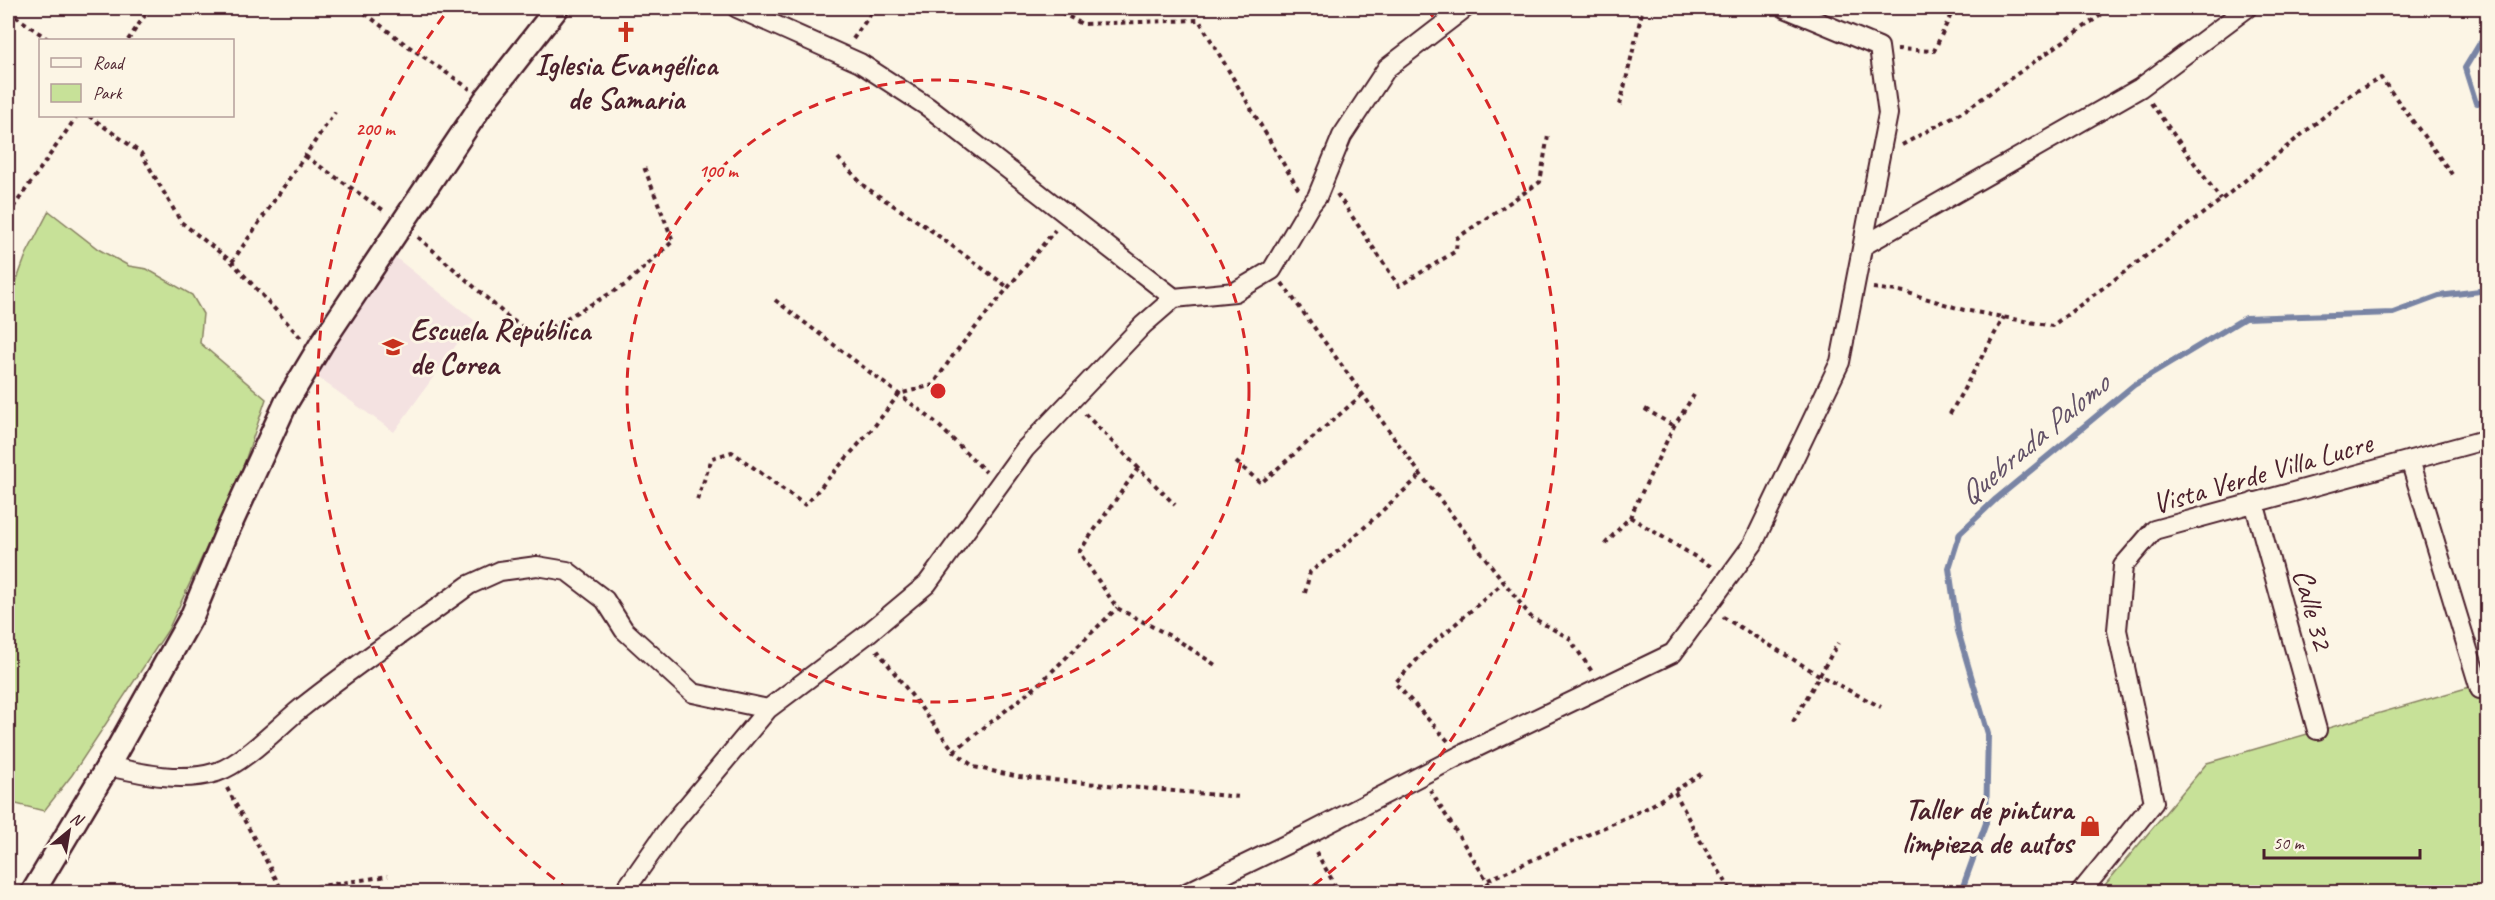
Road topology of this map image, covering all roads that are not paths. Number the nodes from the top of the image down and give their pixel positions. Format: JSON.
{"nodes":[{"id":1,"x":557,"y":8,"type":"edge"},
{"id":2,"x":737,"y":8,"type":"edge"},
{"id":3,"x":1465,"y":8,"type":"edge"},
{"id":4,"x":1785,"y":8,"type":"edge"},
{"id":5,"x":2247,"y":8,"type":"edge"},
{"id":6,"x":1863,"y":246,"type":"junction"},
{"id":7,"x":1174,"y":298,"type":"junction"},
{"id":8,"x":2487,"y":439,"type":"edge"},
{"id":9,"x":2410,"y":460,"type":"junction"},
{"id":10,"x":2254,"y":502,"type":"junction"},
{"id":11,"x":2480,"y":689,"type":"dead end"},
{"id":12,"x":768,"y":709,"type":"junction"},
{"id":13,"x":2317,"y":730,"type":"dead end"},
{"id":14,"x":108,"y":766,"type":"junction"},
{"id":15,"x":33,"y":892,"type":"edge"},
{"id":16,"x":624,"y":892,"type":"edge"},
{"id":17,"x":1188,"y":892,"type":"edge"},
{"id":18,"x":2081,"y":892,"type":"edge"}],
"edges":[{"from":1,"to":14,"type":"street"},
{"from":2,"to":7,"type":"street"},
{"from":3,"to":7,"type":"street"},
{"from":4,"to":6,"type":"street"},
{"from":5,"to":6,"type":"street"},
{"from":6,"to":17,"type":"street"},
{"from":7,"to":12,"type":"street"},
{"from":8,"to":9,"type":"street","name":"Vista Verde Villa Lucre"},
{"from":9,"to":10,"type":"street","name":"Vista Verde Villa Lucre"},
{"from":9,"to":11,"type":"street"},
{"from":10,"to":13,"type":"street","name":"Calle 32"},
{"from":10,"to":18,"type":"street","name":"Vista Verde Villa Lucre"},
{"from":12,"to":14,"type":"street"},
{"from":12,"to":16,"type":"street"},
{"from":14,"to":15,"type":"street"}]}
